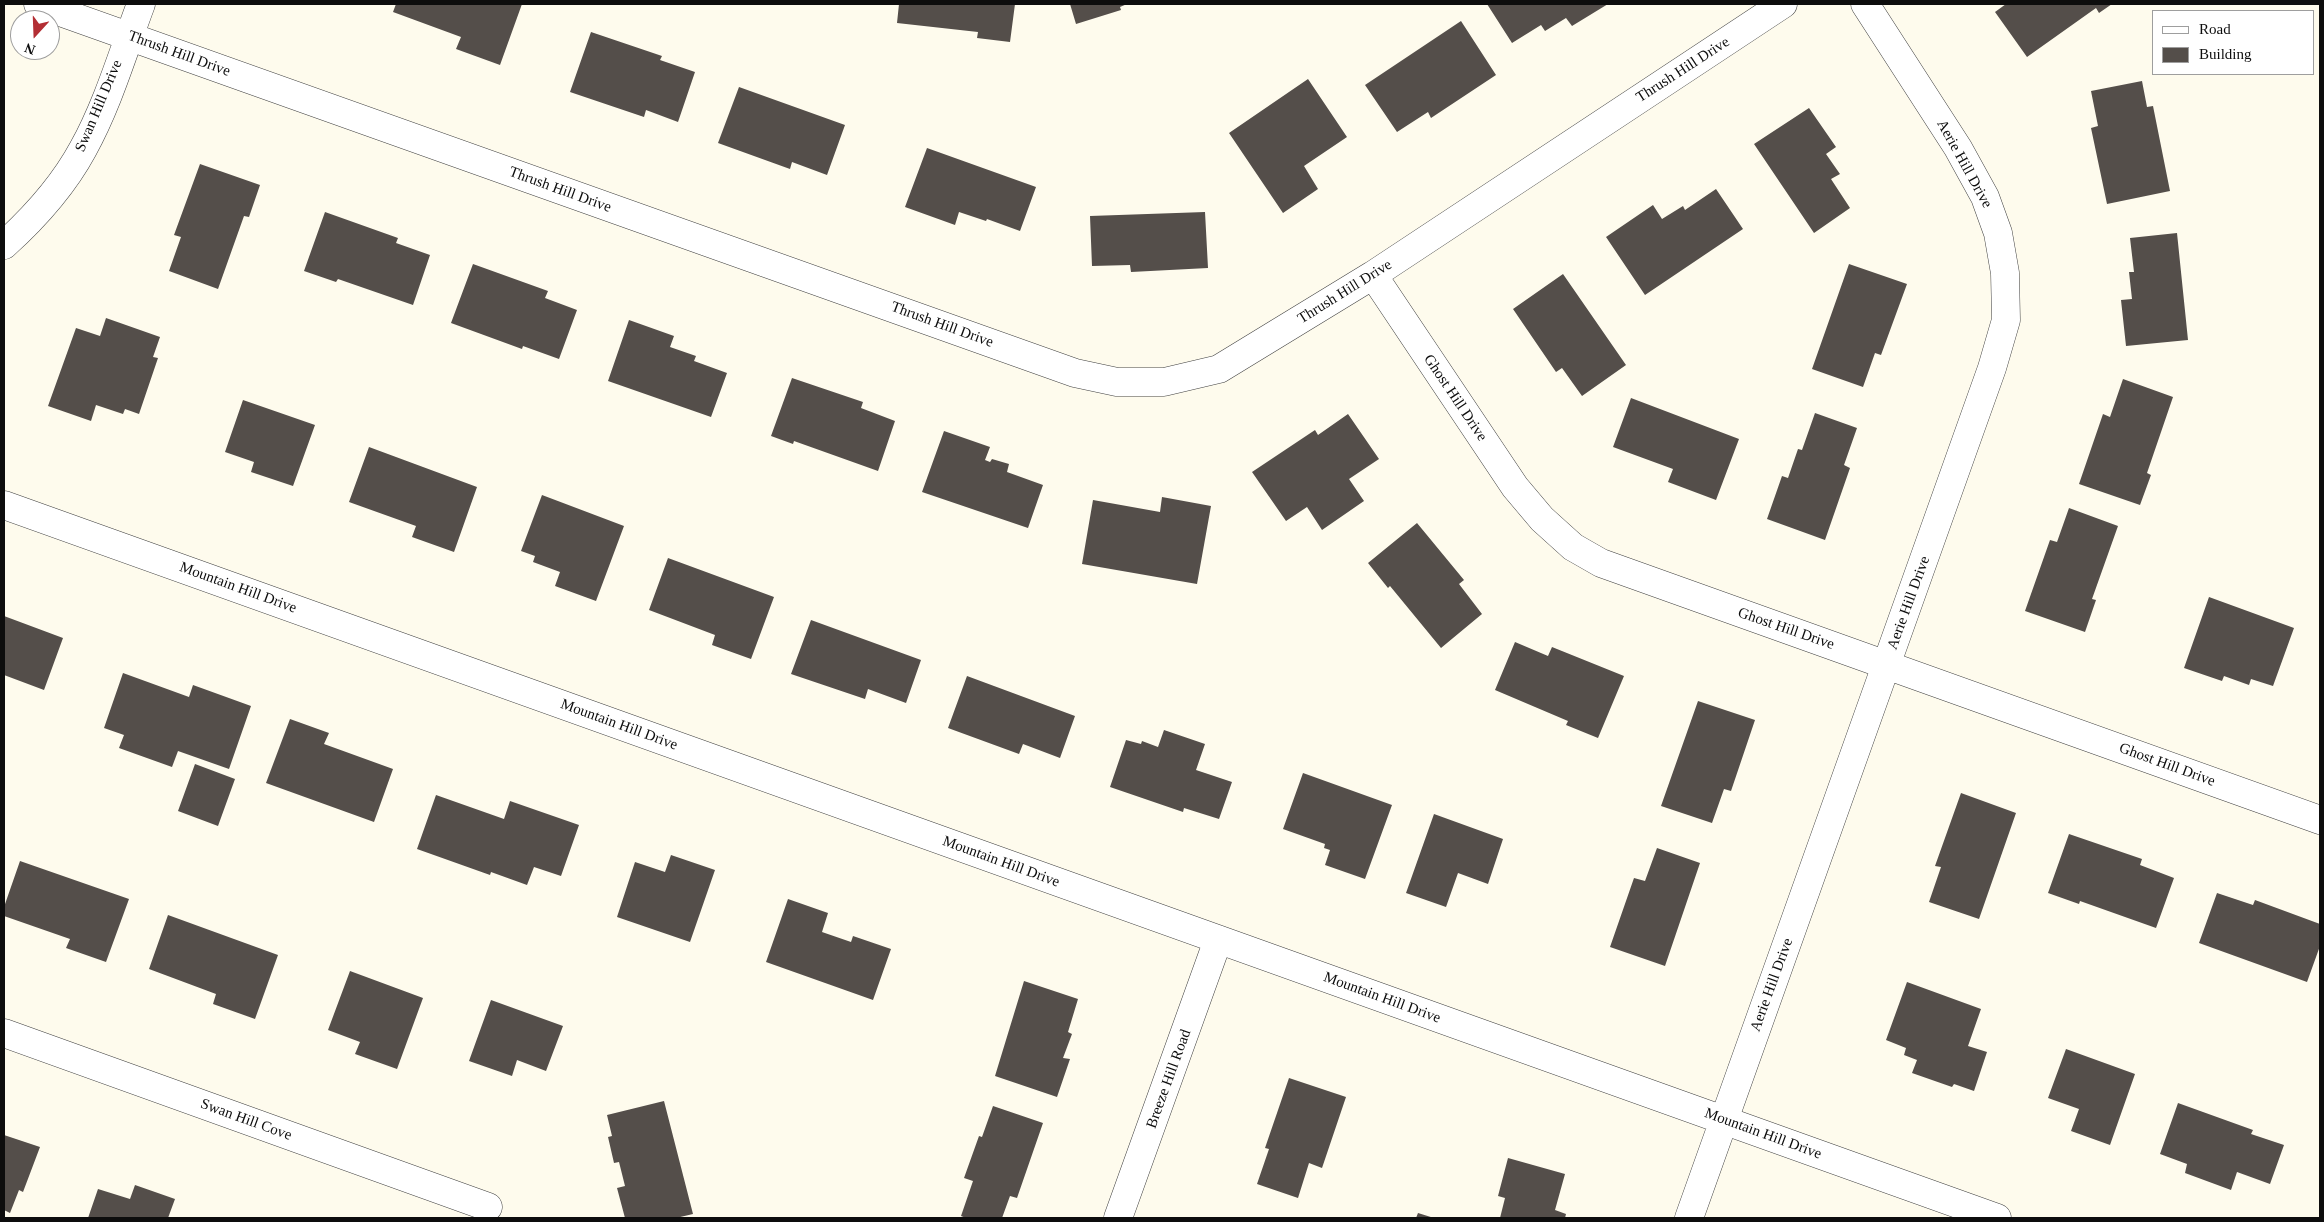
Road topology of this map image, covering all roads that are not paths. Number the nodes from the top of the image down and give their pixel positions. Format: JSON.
{"nodes":[{"id":1,"x":38,"y":4,"type":"edge"},
{"id":2,"x":140,"y":4,"type":"edge"},
{"id":3,"x":1783,"y":4,"type":"edge"},
{"id":4,"x":1865,"y":4,"type":"edge"},
{"id":5,"x":129,"y":36,"type":"junction"},
{"id":6,"x":4,"y":245,"type":"edge"},
{"id":7,"x":1373,"y":275,"type":"junction"},
{"id":8,"x":4,"y":505,"type":"edge"},
{"id":9,"x":1887,"y":665,"type":"junction"},
{"id":10,"x":2320,"y":820,"type":"edge"},
{"id":11,"x":1218,"y":940,"type":"junction"},
{"id":12,"x":4,"y":1033,"type":"edge"},
{"id":13,"x":1724,"y":1120,"type":"junction"},
{"id":14,"x":488,"y":1207,"type":"dead end"},
{"id":15,"x":1118,"y":1218,"type":"edge"},
{"id":16,"x":1689,"y":1218,"type":"edge"},
{"id":17,"x":1997,"y":1218,"type":"edge"}],
"edges":[{"from":1,"to":5,"type":"street","name":"Thrush Hill Drive"},
{"from":2,"to":5,"type":"street","name":"Swan Hill Drive"},
{"from":3,"to":7,"type":"street","name":"Thrush Hill Drive"},
{"from":4,"to":9,"type":"street","name":"Aerie Hill Drive"},
{"from":5,"to":6,"type":"street","name":"Swan Hill Drive"},
{"from":5,"to":7,"type":"street","name":"Thrush Hill Drive"},
{"from":7,"to":9,"type":"street","name":"Ghost Hill Drive"},
{"from":8,"to":11,"type":"street","name":"Mountain Hill Drive"},
{"from":9,"to":10,"type":"street","name":"Ghost Hill Drive"},
{"from":9,"to":13,"type":"street","name":"Aerie Hill Drive"},
{"from":11,"to":13,"type":"street","name":"Mountain Hill Drive"},
{"from":11,"to":15,"type":"street","name":"Breeze Hill Road"},
{"from":12,"to":14,"type":"street","name":"Swan Hill Cove"},
{"from":13,"to":16,"type":"street","name":"Aerie Hill Drive"},
{"from":13,"to":17,"type":"street","name":"Mountain Hill Drive"}]}
